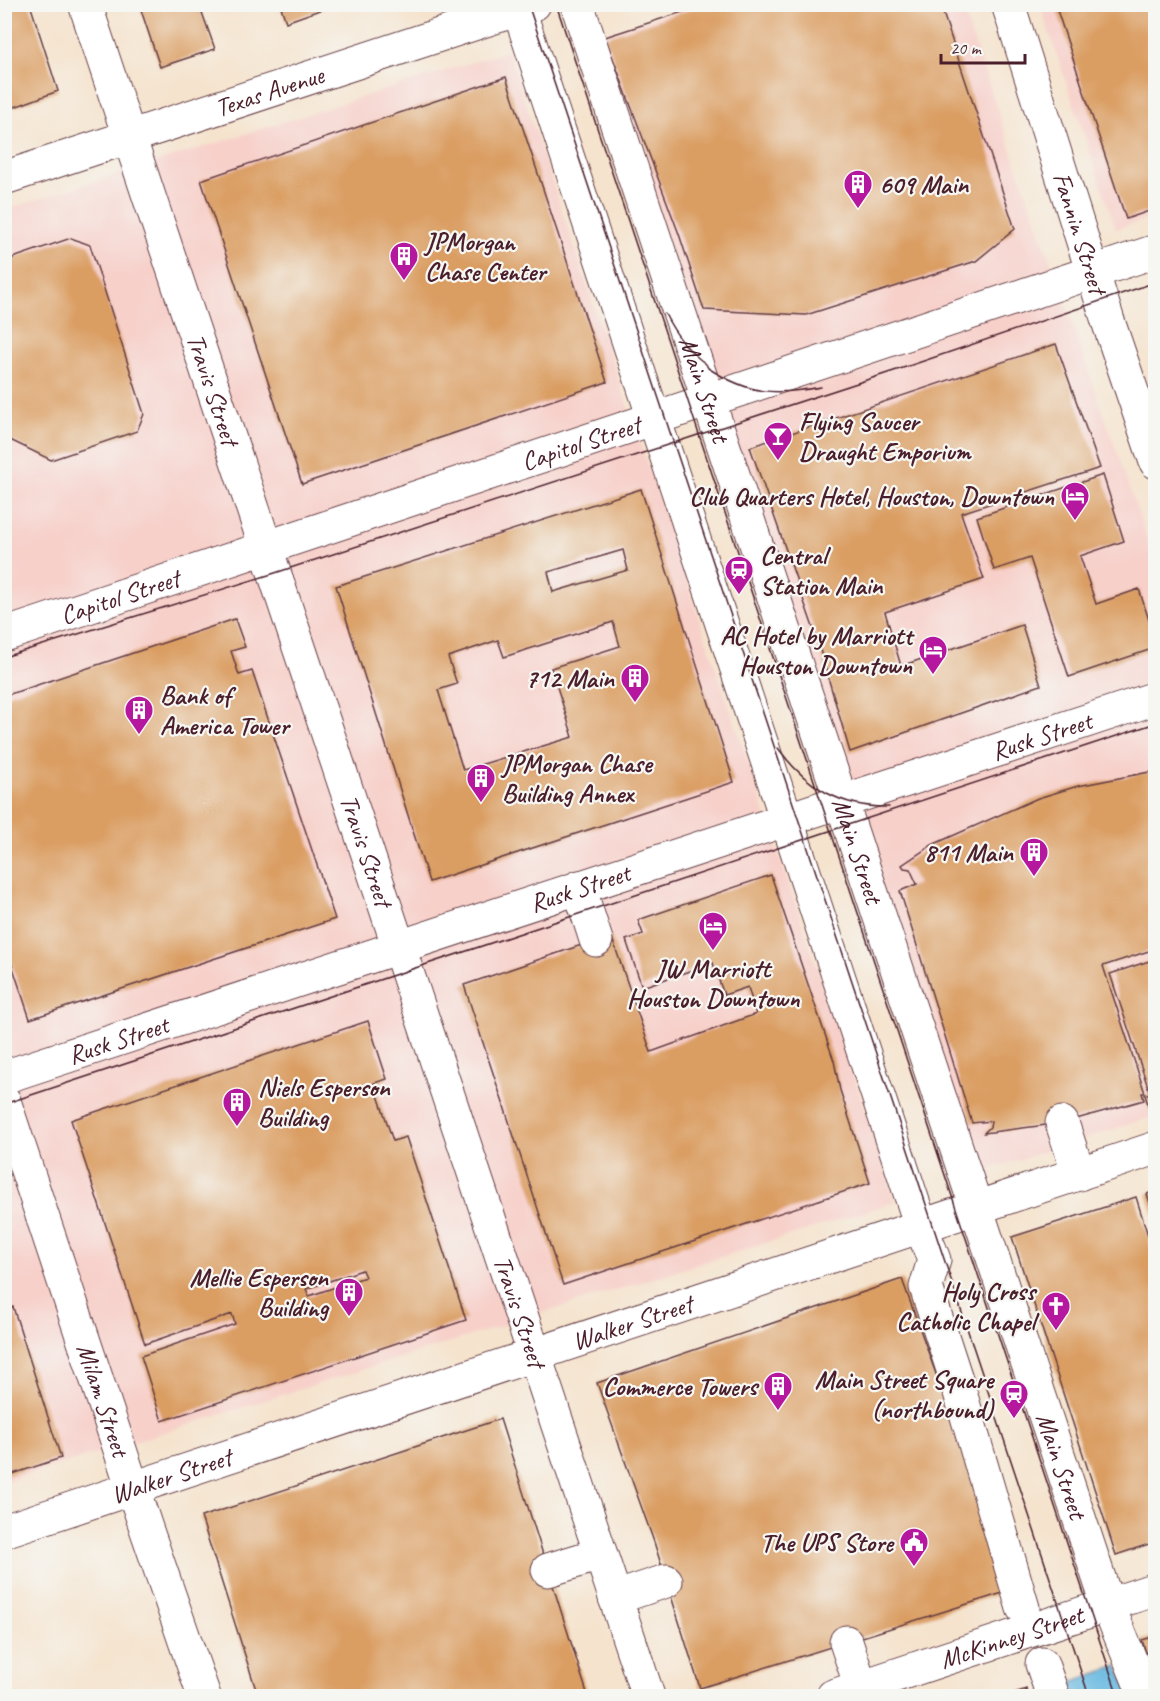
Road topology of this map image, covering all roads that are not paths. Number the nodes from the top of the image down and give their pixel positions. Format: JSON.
{"nodes":[{"id":1,"x":85,"y":4,"type":"edge"},
{"id":2,"x":577,"y":4,"type":"edge"},
{"id":3,"x":1008,"y":4,"type":"edge"},
{"id":4,"x":523,"y":6,"type":"edge"},
{"id":5,"x":130,"y":138,"type":"junction"},
{"id":6,"x":4,"y":178,"type":"edge"},
{"id":7,"x":1155,"y":251,"type":"edge"},
{"id":8,"x":1094,"y":272,"type":"junction"},
{"id":9,"x":708,"y":400,"type":"junction"},
{"id":10,"x":655,"y":418,"type":"junction"},
{"id":11,"x":1155,"y":462,"type":"edge"},
{"id":12,"x":266,"y":548,"type":"junction"},
{"id":13,"x":4,"y":635,"type":"edge"},
{"id":14,"x":1155,"y":698,"type":"edge"},
{"id":15,"x":841,"y":801,"type":"junction"},
{"id":16,"x":787,"y":819,"type":"junction"},
{"id":17,"x":579,"y":888,"type":"junction"},
{"id":18,"x":596,"y":940,"type":"dead end"},
{"id":19,"x":399,"y":947,"type":"junction"},
{"id":20,"x":4,"y":1077,"type":"edge"},
{"id":21,"x":4,"y":1101,"type":"edge"},
{"id":22,"x":1062,"y":1123,"type":"dead end"},
{"id":23,"x":1155,"y":1148,"type":"edge"},
{"id":24,"x":1078,"y":1174,"type":"junction"},
{"id":25,"x":975,"y":1208,"type":"junction"},
{"id":26,"x":921,"y":1226,"type":"junction"},
{"id":27,"x":535,"y":1354,"type":"junction"},
{"id":28,"x":133,"y":1490,"type":"junction"},
{"id":29,"x":4,"y":1531,"type":"edge"},
{"id":30,"x":600,"y":1554,"type":"junction"},
{"id":31,"x":548,"y":1570,"type":"dead end"},
{"id":32,"x":666,"y":1581,"type":"dead end"},
{"id":33,"x":1155,"y":1589,"type":"edge"},
{"id":34,"x":615,"y":1598,"type":"junction"},
{"id":35,"x":1108,"y":1605,"type":"junction"},
{"id":36,"x":1023,"y":1608,"type":"dead end"},
{"id":37,"x":846,"y":1642,"type":"dead end"},
{"id":38,"x":1042,"y":1664,"type":"dead end"},
{"id":39,"x":853,"y":1693,"type":"edge"},
{"id":40,"x":204,"y":1696,"type":"edge"},
{"id":41,"x":648,"y":1696,"type":"edge"},
{"id":42,"x":1053,"y":1696,"type":"edge"},
{"id":43,"x":1145,"y":1696,"type":"edge"}],
"edges":[{"from":1,"to":5,"type":"main road","name":"Travis Street"},
{"from":2,"to":9,"type":"main road","name":"Main Street"},
{"from":3,"to":8,"type":"main road","name":"Fannin Street"},
{"from":4,"to":5,"type":"main road","name":"Texas Avenue"},
{"from":4,"to":10,"type":"main road"},
{"from":5,"to":6,"type":"main road","name":"Texas Avenue"},
{"from":5,"to":12,"type":"main road","name":"Travis Street"},
{"from":7,"to":8,"type":"main road","name":"Capitol Street"},
{"from":8,"to":9,"type":"main road","name":"Capitol Street"},
{"from":8,"to":11,"type":"main road","name":"Fannin Street"},
{"from":9,"to":10,"type":"main road","name":"Capitol Street"},
{"from":9,"to":15,"type":"main road","name":"Main Street"},
{"from":10,"to":12,"type":"main road","name":"Capitol Street"},
{"from":10,"to":16,"type":"main road"},
{"from":12,"to":13,"type":"main road","name":"Capitol Street"},
{"from":12,"to":19,"type":"main road","name":"Travis Street"},
{"from":14,"to":15,"type":"main road","name":"Rusk Street"},
{"from":15,"to":16,"type":"main road","name":"Rusk Street"},
{"from":15,"to":25,"type":"main road","name":"Main Street"},
{"from":16,"to":17,"type":"main road","name":"Rusk Street"},
{"from":16,"to":26,"type":"main road"},
{"from":17,"to":18,"type":"main road"},
{"from":17,"to":19,"type":"main road","name":"Rusk Street"},
{"from":19,"to":20,"type":"main road","name":"Rusk Street"},
{"from":19,"to":27,"type":"main road","name":"Travis Street"},
{"from":21,"to":28,"type":"main road","name":"Milam Street"},
{"from":22,"to":24,"type":"main road"},
{"from":23,"to":24,"type":"main road","name":"Walker Street"},
{"from":24,"to":25,"type":"main road","name":"Walker Street"},
{"from":25,"to":26,"type":"main road","name":"Walker Street"},
{"from":25,"to":35,"type":"main road","name":"Main Street"},
{"from":26,"to":27,"type":"main road","name":"Walker Street"},
{"from":26,"to":36,"type":"main road"},
{"from":27,"to":28,"type":"main road","name":"Walker Street"},
{"from":27,"to":30,"type":"main road","name":"Travis Street"},
{"from":28,"to":29,"type":"main road","name":"Walker Street"},
{"from":28,"to":40,"type":"main road","name":"Milam Street"},
{"from":30,"to":31,"type":"main road"},
{"from":30,"to":34,"type":"main road","name":"Travis Street"},
{"from":32,"to":34,"type":"main road"},
{"from":33,"to":35,"type":"main road","name":"McKinney Street"},
{"from":34,"to":41,"type":"main road","name":"Travis Street"},
{"from":35,"to":39,"type":"main road","name":"McKinney Street"},
{"from":35,"to":43,"type":"main road","name":"Main Street"},
{"from":37,"to":39,"type":"main road"},
{"from":38,"to":42,"type":"main road"}]}
